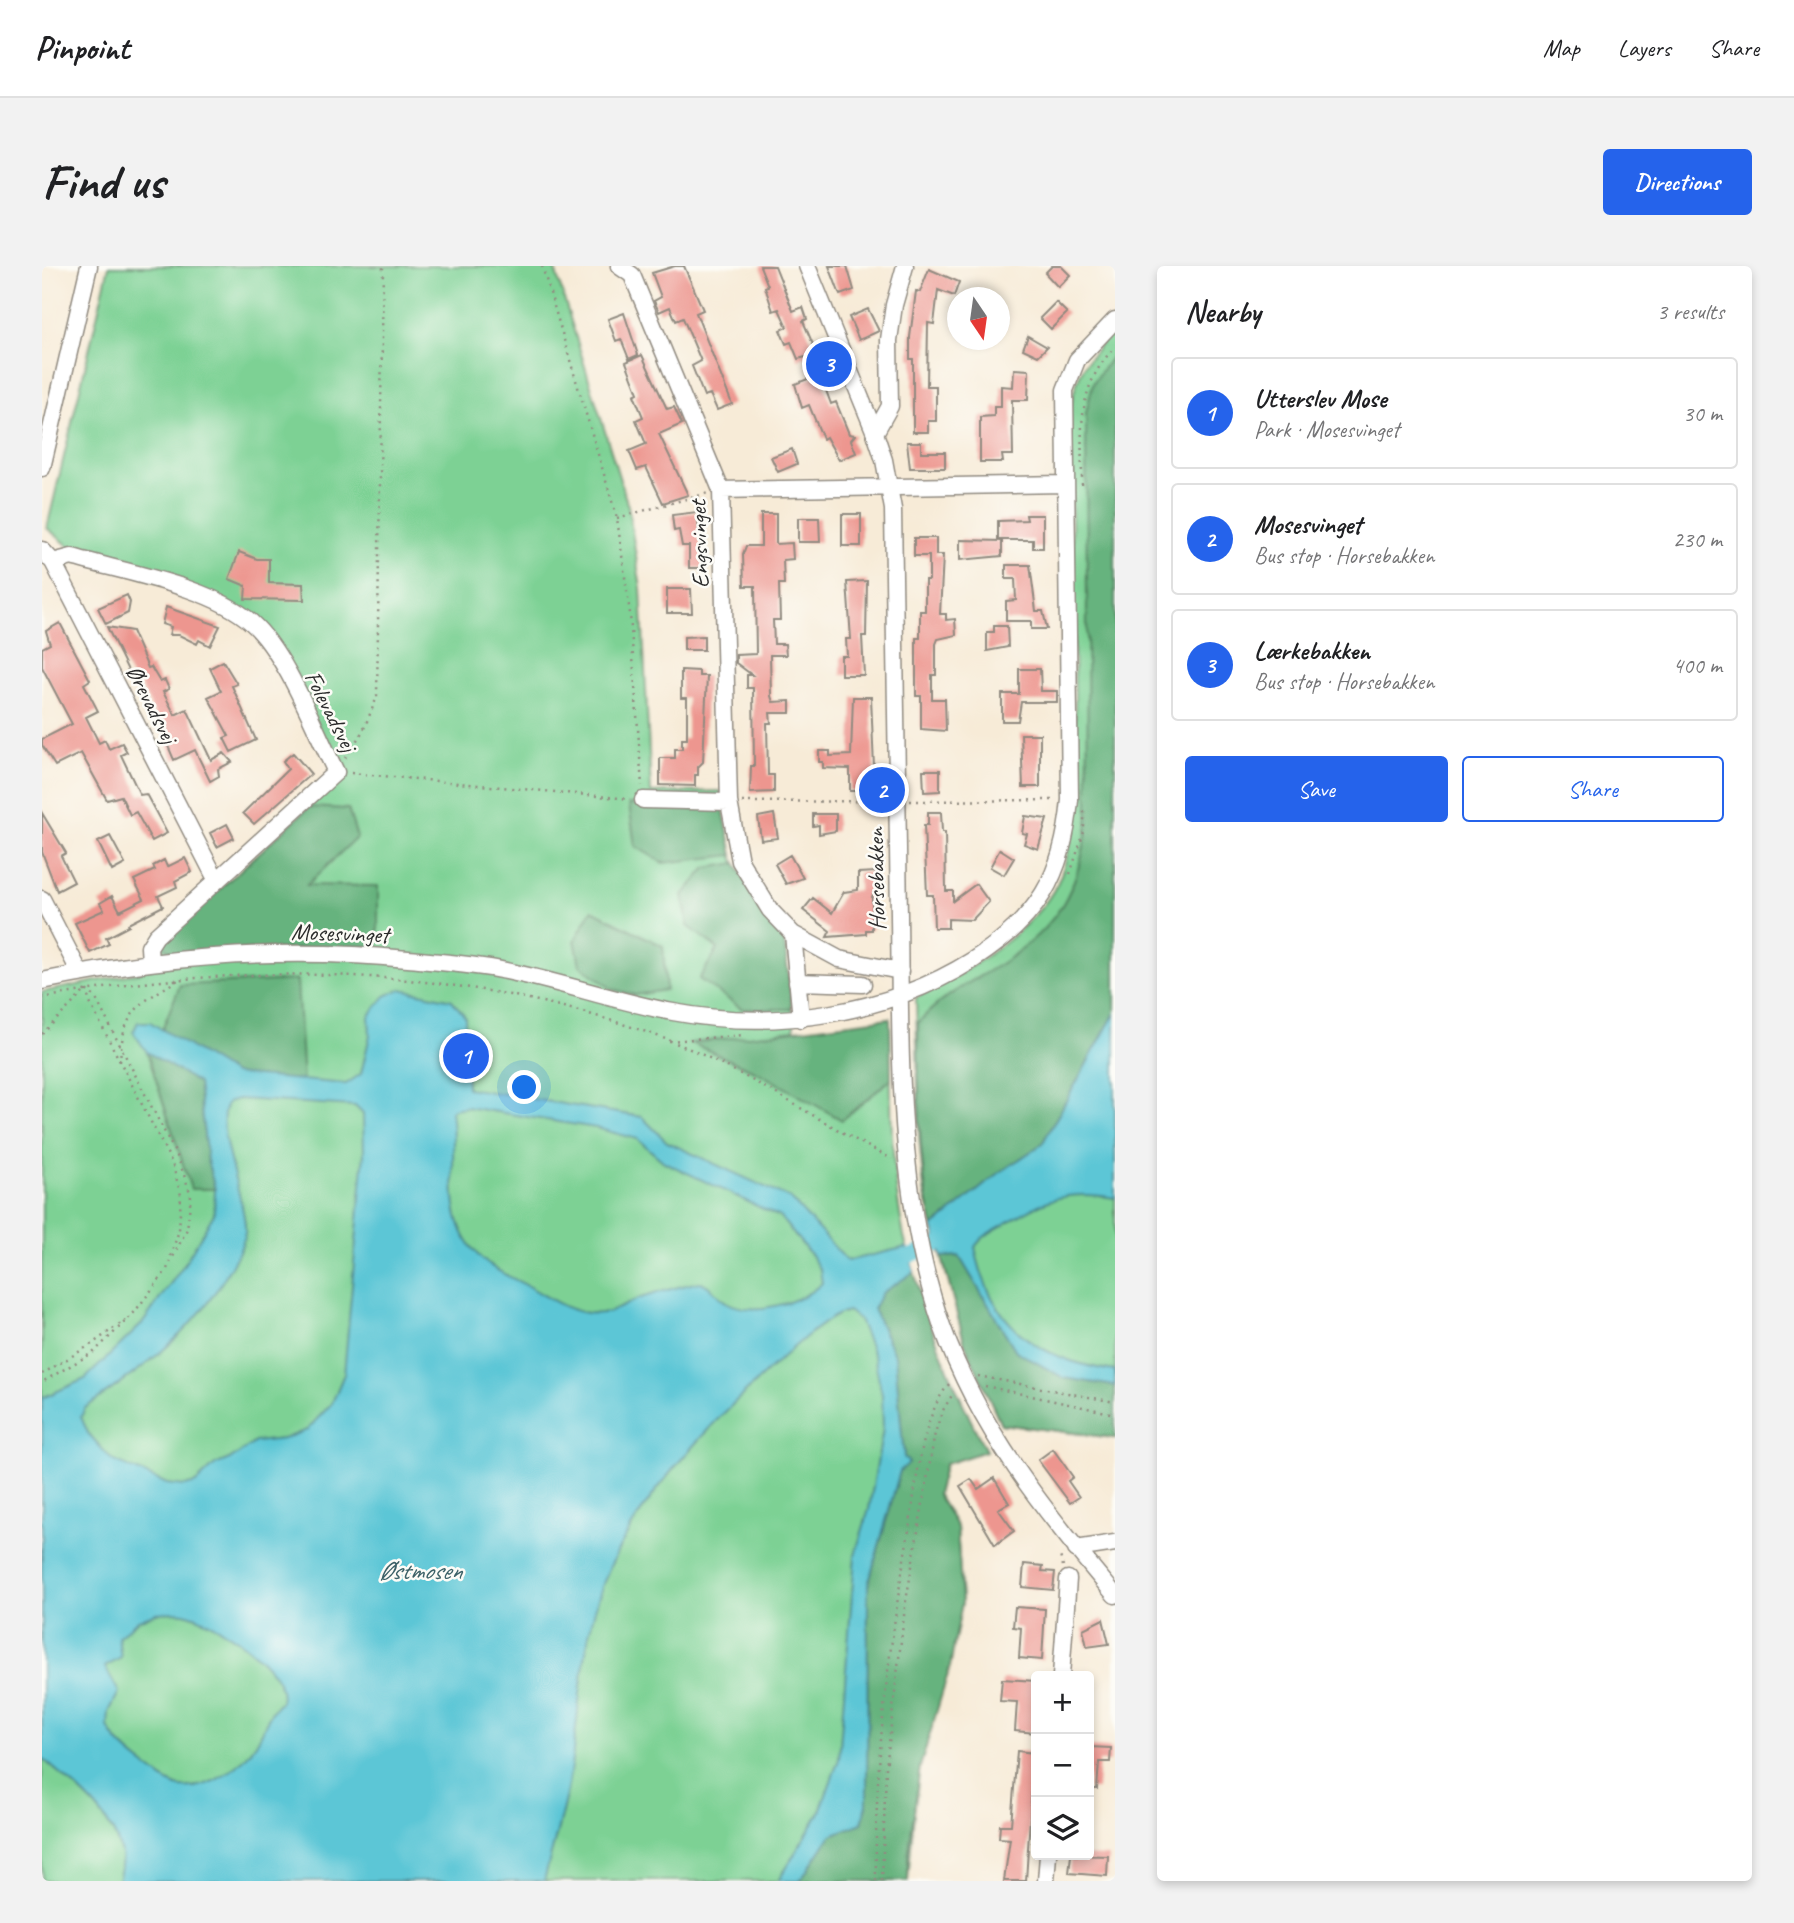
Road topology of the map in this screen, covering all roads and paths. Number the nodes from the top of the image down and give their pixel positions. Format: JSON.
{"nodes":[{"id":1,"x":89,"y":266,"type":"edge"},
{"id":2,"x":383,"y":266,"type":"edge"},
{"id":3,"x":542,"y":266,"type":"edge"},
{"id":4,"x":619,"y":266,"type":"edge"},
{"id":5,"x":807,"y":266,"type":"edge"},
{"id":6,"x":905,"y":266,"type":"edge"},
{"id":7,"x":1115,"y":320,"type":"edge"},
{"id":8,"x":1115,"y":347,"type":"edge"},
{"id":9,"x":875,"y":433,"type":"junction"},
{"id":10,"x":42,"y":468,"type":"edge"},
{"id":11,"x":1064,"y":484,"type":"junction"},
{"id":12,"x":890,"y":488,"type":"junction"},
{"id":13,"x":721,"y":490,"type":"junction"},
{"id":14,"x":1082,"y":494,"type":"dead end"},
{"id":15,"x":617,"y":518,"type":"junction"},
{"id":16,"x":48,"y":556,"type":"edge"},
{"id":17,"x":336,"y":772,"type":"junction"},
{"id":18,"x":643,"y":800,"type":"junction"},
{"id":19,"x":729,"y":802,"type":"junction"},
{"id":20,"x":1084,"y":808,"type":"dead end"},
{"id":21,"x":217,"y":881,"type":"junction"},
{"id":22,"x":1066,"y":882,"type":"dead end"},
{"id":23,"x":42,"y":899,"type":"edge"},
{"id":24,"x":793,"y":934,"type":"junction"},
{"id":25,"x":150,"y":962,"type":"junction"},
{"id":26,"x":900,"y":971,"type":"junction"},
{"id":27,"x":80,"y":973,"type":"junction"},
{"id":28,"x":181,"y":978,"type":"junction"},
{"id":29,"x":42,"y":981,"type":"edge"},
{"id":30,"x":797,"y":982,"type":"junction"},
{"id":31,"x":863,"y":984,"type":"dead end"},
{"id":32,"x":86,"y":990,"type":"junction"},
{"id":33,"x":900,"y":995,"type":"junction"},
{"id":34,"x":42,"y":998,"type":"edge"},
{"id":35,"x":801,"y":1019,"type":"junction"},
{"id":36,"x":42,"y":1034,"type":"edge"},
{"id":37,"x":751,"y":1034,"type":"dead end"},
{"id":38,"x":669,"y":1041,"type":"junction"},
{"id":39,"x":121,"y":1042,"type":"junction"},
{"id":40,"x":120,"y":1063,"type":"junction"},
{"id":41,"x":907,"y":1167,"type":"junction"},
{"id":42,"x":166,"y":1271,"type":"junction"},
{"id":43,"x":133,"y":1314,"type":"junction"},
{"id":44,"x":961,"y":1372,"type":"junction"},
{"id":45,"x":42,"y":1374,"type":"edge"},
{"id":46,"x":42,"y":1382,"type":"edge"},
{"id":47,"x":1115,"y":1402,"type":"edge"},
{"id":48,"x":1115,"y":1415,"type":"edge"},
{"id":49,"x":1115,"y":1544,"type":"edge"},
{"id":50,"x":1076,"y":1549,"type":"junction"},
{"id":51,"x":1068,"y":1579,"type":"joint"},
{"id":52,"x":1115,"y":1595,"type":"edge"},
{"id":53,"x":1061,"y":1671,"type":"edge"},
{"id":54,"x":1048,"y":1860,"type":"edge"},
{"id":55,"x":876,"y":1881,"type":"edge"},
{"id":56,"x":882,"y":1881,"type":"edge"},
{"id":57,"x":1046,"y":1881,"type":"edge"}],
"edges":[{"from":1,"to":10,"type":"street"},
{"from":2,"to":17,"type":"path"},
{"from":3,"to":15,"type":"path"},
{"from":4,"to":13,"type":"street","name":"Engsvinget"},
{"from":5,"to":9,"type":"street","name":"Horsebakken"},
{"from":6,"to":9,"type":"street"},
{"from":7,"to":11,"type":"street","name":"Mosesvinget"},
{"from":8,"to":14,"type":"path"},
{"from":9,"to":12,"type":"street","name":"Horsebakken"},
{"from":11,"to":12,"type":"street"},
{"from":11,"to":33,"type":"street","name":"Mosesvinget"},
{"from":12,"to":13,"type":"street"},
{"from":12,"to":26,"type":"street","name":"Horsebakken"},
{"from":13,"to":15,"type":"path"},
{"from":13,"to":19,"type":"street","name":"Engsvinget"},
{"from":15,"to":18,"type":"path"},
{"from":16,"to":17,"type":"street","name":"Folevadsvej"},
{"from":16,"to":21,"type":"street","name":"Ørevadsvej"},
{"from":17,"to":18,"type":"path"},
{"from":17,"to":21,"type":"street","name":"Folevadsvej"},
{"from":18,"to":19,"type":"street"},
{"from":19,"to":24,"type":"street","name":"Engsvinget"},
{"from":20,"to":22,"type":"path"},
{"from":21,"to":25,"type":"street","name":"Folevadsvej"},
{"from":23,"to":27,"type":"street"},
{"from":24,"to":26,"type":"street","name":"Engsvinget"},
{"from":24,"to":30,"type":"street"},
{"from":25,"to":27,"type":"street","name":"Mosesvinget"},
{"from":25,"to":35,"type":"street","name":"Mosesvinget"},
{"from":26,"to":33,"type":"street","name":"Horsebakken"},
{"from":27,"to":29,"type":"street","name":"Mosesvinget"},
{"from":27,"to":32,"type":"path"},
{"from":28,"to":32,"type":"path"},
{"from":28,"to":38,"type":"path"},
{"from":28,"to":39,"type":"path"},
{"from":30,"to":31,"type":"street"},
{"from":30,"to":35,"type":"street"},
{"from":32,"to":34,"type":"path"},
{"from":32,"to":36,"type":"path"},
{"from":32,"to":39,"type":"path"},
{"from":32,"to":40,"type":"path"},
{"from":33,"to":35,"type":"street","name":"Mosesvinget"},
{"from":33,"to":41,"type":"street","name":"Horsebakken"},
{"from":37,"to":38,"type":"path"},
{"from":38,"to":41,"type":"path"},
{"from":39,"to":40,"type":"path"},
{"from":39,"to":42,"type":"path"},
{"from":40,"to":42,"type":"path"},
{"from":41,"to":44,"type":"street","name":"Horsebakken"},
{"from":42,"to":43,"type":"path"},
{"from":43,"to":45,"type":"path"},
{"from":43,"to":46,"type":"path"},
{"from":44,"to":47,"type":"path"},
{"from":44,"to":48,"type":"path"},
{"from":44,"to":50,"type":"street","name":"Horsebakken"},
{"from":44,"to":55,"type":"path"},
{"from":44,"to":56,"type":"path"},
{"from":49,"to":50,"type":"street"},
{"from":50,"to":51,"type":"path"},
{"from":50,"to":52,"type":"street","name":"Horsebakken"},
{"from":51,"to":53,"type":"street"},
{"from":54,"to":57,"type":"street"}]}
